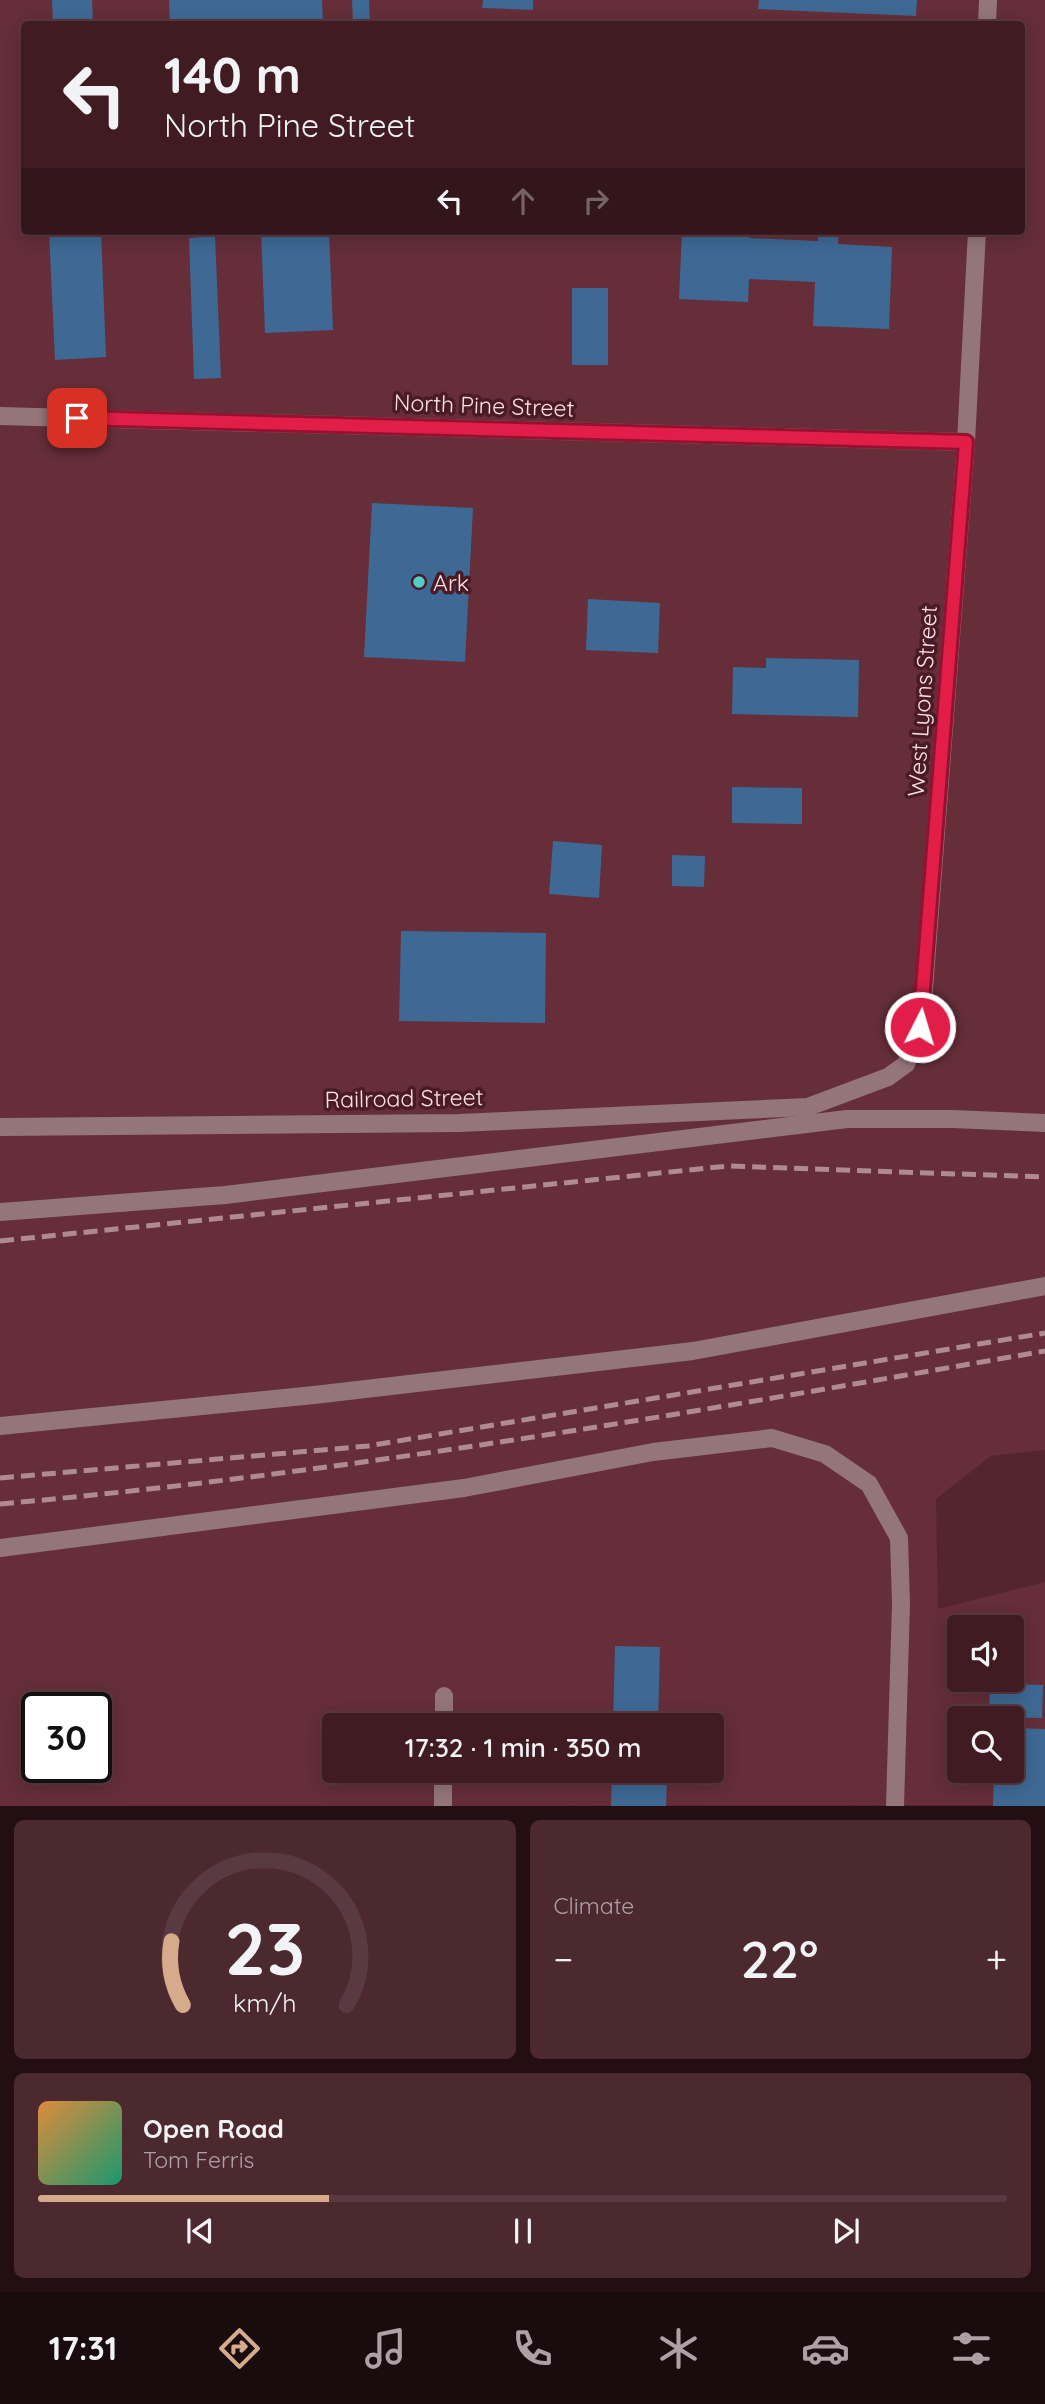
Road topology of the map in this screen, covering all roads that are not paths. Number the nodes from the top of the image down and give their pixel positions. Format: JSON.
{"nodes":[{"id":1,"x":988,"y":0,"type":"edge"},
{"id":2,"x":987,"y":21,"type":"edge"},
{"id":3,"x":977,"y":235,"type":"edge"},
{"id":4,"x":0,"y":416,"type":"edge"},
{"id":5,"x":966,"y":442,"type":"junction"},
{"id":6,"x":808,"y":1107,"type":"joint"},
{"id":7,"x":1045,"y":1123,"type":"edge"},
{"id":8,"x":0,"y":1128,"type":"edge"},
{"id":9,"x":0,"y":1212,"type":"edge"},
{"id":10,"x":1045,"y":1286,"type":"edge"},
{"id":11,"x":0,"y":1426,"type":"edge"},
{"id":12,"x":0,"y":1548,"type":"edge"},
{"id":13,"x":444,"y":1696,"type":"dead end"},
{"id":14,"x":444,"y":1713,"type":"edge"},
{"id":15,"x":443,"y":1783,"type":"edge"},
{"id":16,"x":443,"y":1805,"type":"edge"},
{"id":17,"x":895,"y":1805,"type":"edge"}],
"edges":[{"from":1,"to":2,"type":"street"},
{"from":3,"to":5,"type":"street","name":"West Lyons Street"},
{"from":4,"to":5,"type":"street","name":"North Pine Street"},
{"from":5,"to":6,"type":"street","name":"West Lyons Street"},
{"from":6,"to":8,"type":"street","name":"Railroad Street"},
{"from":7,"to":9,"type":"street"},
{"from":10,"to":11,"type":"street"},
{"from":12,"to":17,"type":"street"},
{"from":13,"to":14,"type":"street"},
{"from":15,"to":16,"type":"street"}]}
